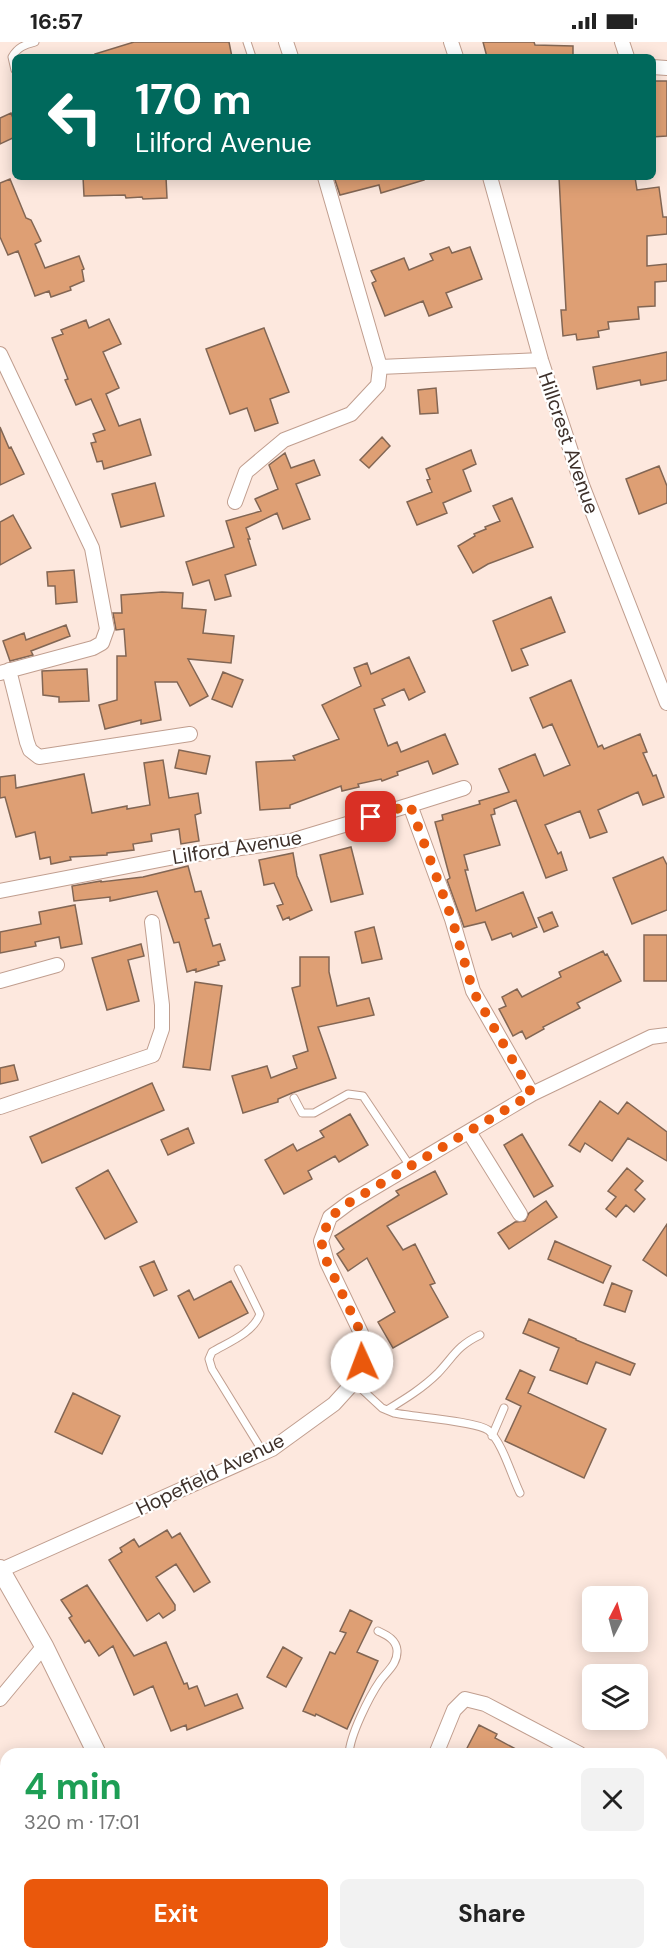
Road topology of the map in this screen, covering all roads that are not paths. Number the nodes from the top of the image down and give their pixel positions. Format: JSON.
{"nodes":[{"id":1,"x":35,"y":42,"type":"edge"},
{"id":2,"x":14,"y":54,"type":"edge"},
{"id":3,"x":326,"y":180,"type":"edge"},
{"id":4,"x":491,"y":180,"type":"edge"},
{"id":5,"x":0,"y":354,"type":"edge"},
{"id":6,"x":541,"y":360,"type":"junction"},
{"id":7,"x":380,"y":367,"type":"junction"},
{"id":8,"x":235,"y":502,"type":"dead end"},
{"id":9,"x":5,"y":672,"type":"edge"},
{"id":10,"x":667,"y":703,"type":"edge"},
{"id":11,"x":190,"y":734,"type":"dead end"},
{"id":12,"x":464,"y":788,"type":"dead end"},
{"id":13,"x":410,"y":805,"type":"junction"},
{"id":14,"x":0,"y":891,"type":"edge"},
{"id":15,"x":152,"y":922,"type":"dead end"},
{"id":16,"x":57,"y":965,"type":"dead end"},
{"id":17,"x":0,"y":981,"type":"edge"},
{"id":18,"x":667,"y":1035,"type":"edge"},
{"id":19,"x":651,"y":1036,"type":"junction"},
{"id":20,"x":667,"y":1046,"type":"edge"},
{"id":21,"x":532,"y":1094,"type":"junction"},
{"id":22,"x":294,"y":1098,"type":"dead end"},
{"id":23,"x":0,"y":1107,"type":"edge"},
{"id":24,"x":469,"y":1132,"type":"junction"},
{"id":25,"x":410,"y":1166,"type":"junction"},
{"id":26,"x":520,"y":1214,"type":"dead end"},
{"id":27,"x":238,"y":1269,"type":"dead end"},
{"id":28,"x":480,"y":1335,"type":"dead end"},
{"id":29,"x":354,"y":1383,"type":"junction"},
{"id":30,"x":504,"y":1408,"type":"dead end"},
{"id":31,"x":387,"y":1410,"type":"junction"},
{"id":32,"x":492,"y":1436,"type":"junction"},
{"id":33,"x":263,"y":1452,"type":"junction"},
{"id":34,"x":519,"y":1493,"type":"dead end"},
{"id":35,"x":0,"y":1569,"type":"edge"},
{"id":36,"x":378,"y":1631,"type":"dead end"},
{"id":37,"x":44,"y":1646,"type":"junction"},
{"id":38,"x":0,"y":1699,"type":"edge"},
{"id":39,"x":94,"y":1748,"type":"edge"},
{"id":40,"x":350,"y":1748,"type":"edge"},
{"id":41,"x":438,"y":1748,"type":"edge"},
{"id":42,"x":569,"y":1748,"type":"edge"}],
"edges":[{"from":1,"to":2,"type":"lane"},
{"from":3,"to":7,"type":"street"},
{"from":4,"to":6,"type":"street","name":"Hillcrest Avenue"},
{"from":5,"to":9,"type":"street"},
{"from":6,"to":7,"type":"street"},
{"from":6,"to":10,"type":"street","name":"Hillcrest Avenue"},
{"from":7,"to":8,"type":"street"},
{"from":9,"to":11,"type":"street"},
{"from":12,"to":13,"type":"street","name":"Lilford Avenue"},
{"from":13,"to":14,"type":"street","name":"Lilford Avenue"},
{"from":13,"to":21,"type":"street"},
{"from":15,"to":23,"type":"street"},
{"from":16,"to":17,"type":"street"},
{"from":18,"to":19,"type":"street","name":"Hopefield Avenue"},
{"from":19,"to":20,"type":"street"},
{"from":19,"to":21,"type":"street","name":"Hopefield Avenue"},
{"from":21,"to":24,"type":"street","name":"Hopefield Avenue"},
{"from":22,"to":25,"type":"lane"},
{"from":24,"to":25,"type":"street","name":"Hopefield Avenue"},
{"from":24,"to":26,"type":"street"},
{"from":25,"to":29,"type":"street","name":"Hopefield Avenue"},
{"from":27,"to":33,"type":"lane"},
{"from":28,"to":31,"type":"lane"},
{"from":29,"to":31,"type":"lane"},
{"from":29,"to":33,"type":"street","name":"Hopefield Avenue"},
{"from":30,"to":32,"type":"lane"},
{"from":31,"to":32,"type":"lane"},
{"from":32,"to":34,"type":"lane"},
{"from":33,"to":35,"type":"street","name":"Hopefield Avenue"},
{"from":35,"to":37,"type":"main road"},
{"from":36,"to":40,"type":"lane"},
{"from":37,"to":38,"type":"street"},
{"from":37,"to":39,"type":"main road"},
{"from":41,"to":42,"type":"street"}]}
